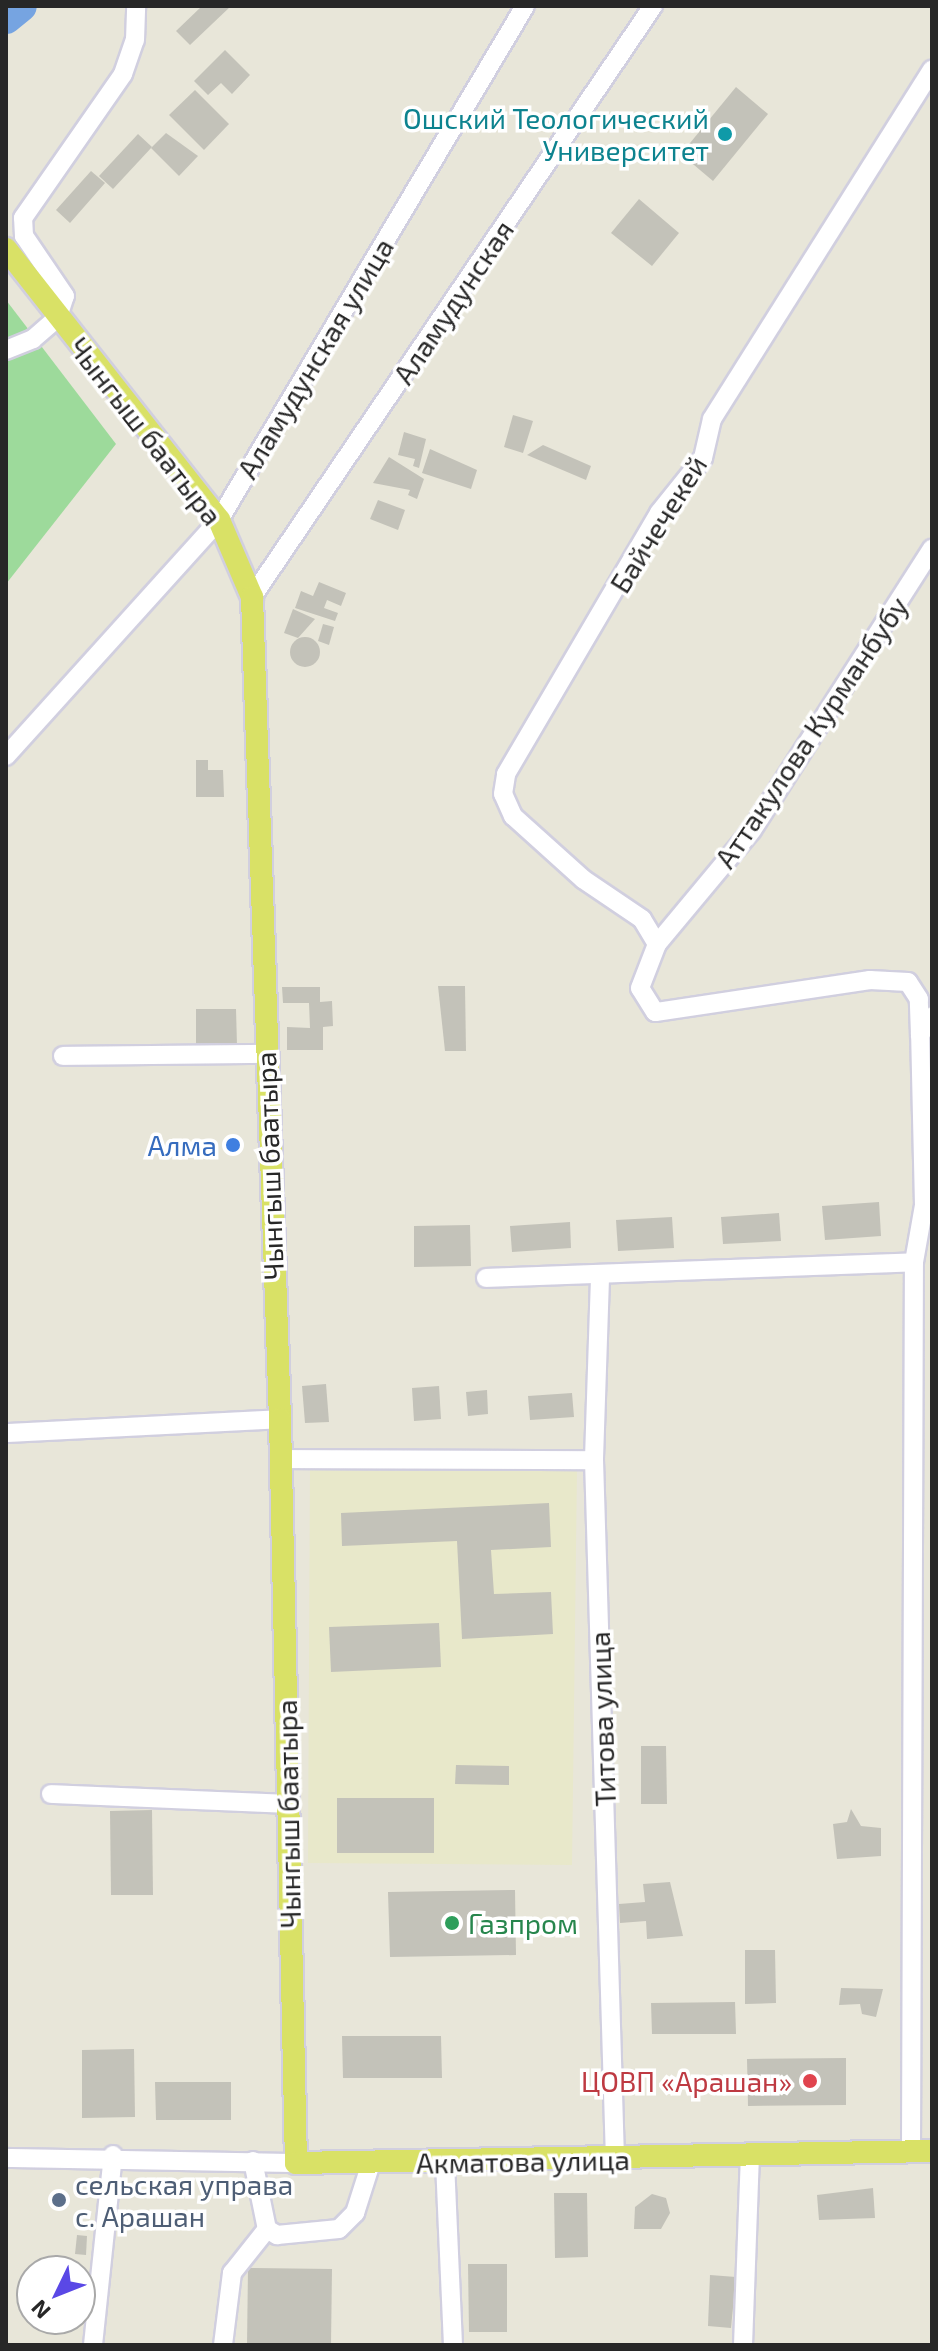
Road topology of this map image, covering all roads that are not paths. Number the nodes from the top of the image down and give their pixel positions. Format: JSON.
{"nodes":[{"id":1,"x":136,"y":6,"type":"edge"},
{"id":2,"x":525,"y":6,"type":"edge"},
{"id":3,"x":653,"y":6,"type":"edge"},
{"id":4,"x":932,"y":69,"type":"edge"},
{"id":5,"x":6,"y":249,"type":"edge"},
{"id":6,"x":58,"y":317,"type":"junction"},
{"id":7,"x":6,"y":350,"type":"edge"},
{"id":8,"x":219,"y":520,"type":"junction"},
{"id":9,"x":932,"y":549,"type":"edge"},
{"id":10,"x":252,"y":597,"type":"junction"},
{"id":11,"x":6,"y":756,"type":"edge"},
{"id":12,"x":657,"y":944,"type":"junction"},
{"id":13,"x":932,"y":1016,"type":"edge"},
{"id":14,"x":920,"y":1035,"type":"junction"},
{"id":15,"x":265,"y":1054,"type":"junction"},
{"id":16,"x":63,"y":1056,"type":"dead end"},
{"id":17,"x":914,"y":1262,"type":"junction"},
{"id":18,"x":486,"y":1278,"type":"dead end"},
{"id":19,"x":600,"y":1278,"type":"junction"},
{"id":20,"x":280,"y":1419,"type":"junction"},
{"id":21,"x":6,"y":1433,"type":"edge"},
{"id":22,"x":279,"y":1459,"type":"junction"},
{"id":23,"x":594,"y":1460,"type":"junction"},
{"id":24,"x":51,"y":1794,"type":"dead end"},
{"id":25,"x":287,"y":1804,"type":"junction"},
{"id":26,"x":922,"y":2151,"type":"edge"},
{"id":27,"x":113,"y":2155,"type":"junction"},
{"id":28,"x":750,"y":2157,"type":"junction"},
{"id":29,"x":6,"y":2158,"type":"edge"},
{"id":30,"x":615,"y":2160,"type":"junction"},
{"id":31,"x":253,"y":2161,"type":"junction"},
{"id":32,"x":445,"y":2162,"type":"junction"},
{"id":33,"x":296,"y":2163,"type":"junction"},
{"id":34,"x":371,"y":2163,"type":"junction"},
{"id":35,"x":267,"y":2229,"type":"junction"},
{"id":36,"x":93,"y":2345,"type":"edge"},
{"id":37,"x":223,"y":2345,"type":"edge"},
{"id":38,"x":453,"y":2345,"type":"edge"},
{"id":39,"x":743,"y":2345,"type":"edge"}],
"edges":[{"from":1,"to":6,"type":"street"},
{"from":2,"to":8,"type":"street","name":"Аламудунская улица"},
{"from":3,"to":10,"type":"street","name":"Аламудунская"},
{"from":4,"to":12,"type":"street","name":"Байчечекей"},
{"from":5,"to":6,"type":"main road","name":"Чынгыш баатыра"},
{"from":6,"to":7,"type":"street"},
{"from":6,"to":8,"type":"main road","name":"Чынгыш баатыра"},
{"from":8,"to":10,"type":"main road","name":"Чынгыш баатыра"},
{"from":8,"to":11,"type":"street","name":"Аламудунская улица"},
{"from":9,"to":12,"type":"street","name":"Аттакулова Курманбубу"},
{"from":10,"to":15,"type":"main road","name":"Чынгыш баатыра"},
{"from":12,"to":14,"type":"street","name":"Аттакулова Курманбубу"},
{"from":13,"to":14,"type":"street"},
{"from":14,"to":17,"type":"street"},
{"from":15,"to":16,"type":"street"},
{"from":15,"to":20,"type":"main road","name":"Чынгыш баатыра"},
{"from":17,"to":19,"type":"street"},
{"from":17,"to":26,"type":"street"},
{"from":18,"to":19,"type":"street"},
{"from":19,"to":23,"type":"street","name":"Титова улица"},
{"from":20,"to":21,"type":"street"},
{"from":20,"to":22,"type":"main road","name":"Чынгыш баатыра"},
{"from":22,"to":23,"type":"street"},
{"from":22,"to":25,"type":"main road","name":"Чынгыш баатыра"},
{"from":23,"to":30,"type":"street","name":"Титова улица"},
{"from":24,"to":25,"type":"street"},
{"from":25,"to":33,"type":"main road","name":"Чынгыш баатыра"},
{"from":26,"to":28,"type":"main road","name":"Акматова улица"},
{"from":27,"to":29,"type":"street","name":"Акматова улица"},
{"from":27,"to":31,"type":"street","name":"Акматова улица"},
{"from":27,"to":36,"type":"street"},
{"from":28,"to":30,"type":"main road","name":"Акматова улица"},
{"from":28,"to":39,"type":"street"},
{"from":30,"to":32,"type":"main road","name":"Акматова улица"},
{"from":31,"to":33,"type":"street","name":"Акматова улица"},
{"from":31,"to":35,"type":"street"},
{"from":32,"to":34,"type":"main road","name":"Акматова улица"},
{"from":32,"to":38,"type":"street"},
{"from":33,"to":34,"type":"main road","name":"Акматова улица"},
{"from":34,"to":35,"type":"street"},
{"from":35,"to":37,"type":"street"}]}
